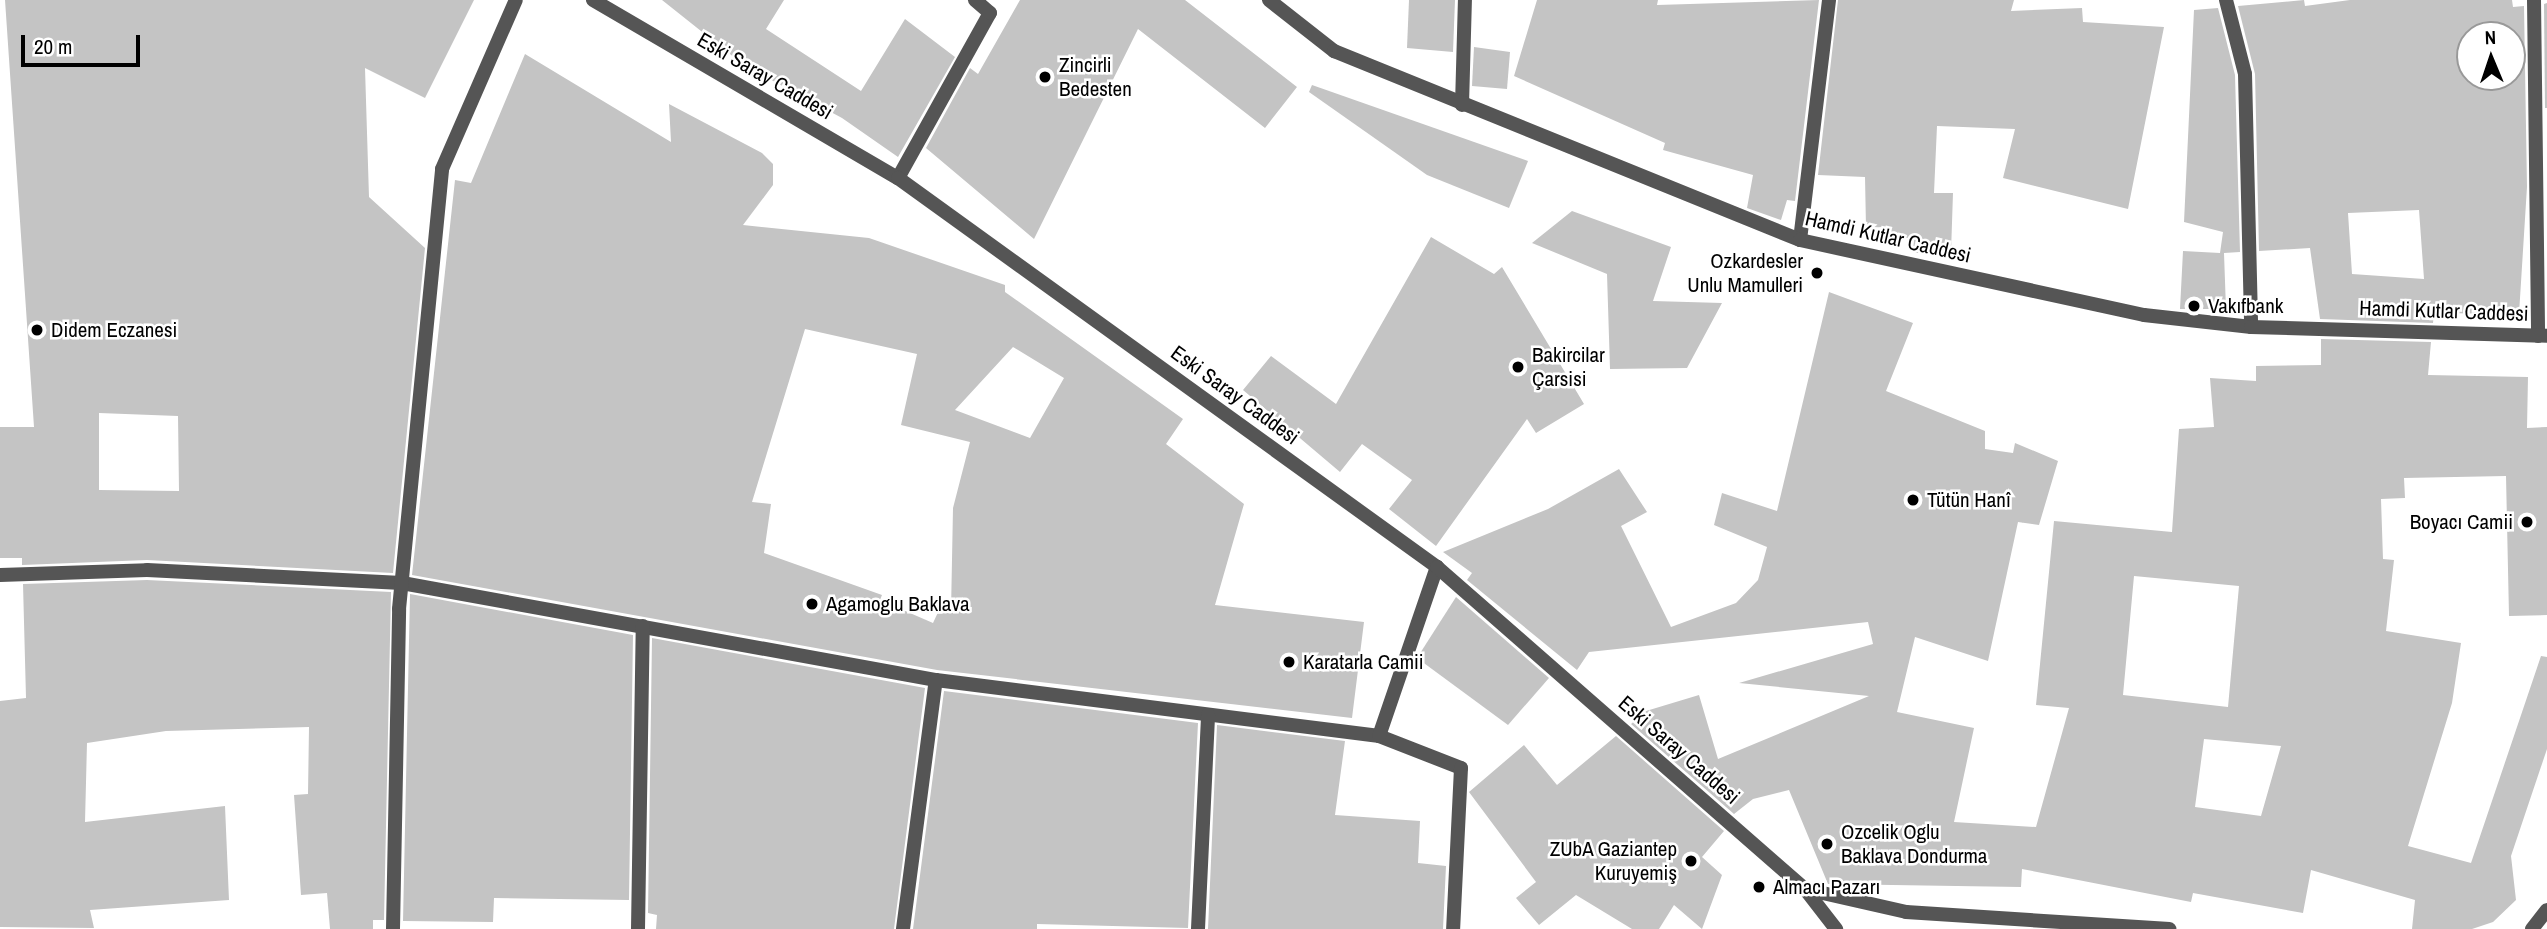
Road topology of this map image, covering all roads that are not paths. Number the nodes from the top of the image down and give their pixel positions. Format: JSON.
{"nodes":[{"id":1,"x":516,"y":0,"type":"edge"},
{"id":2,"x":593,"y":0,"type":"edge"},
{"id":3,"x":975,"y":0,"type":"edge"},
{"id":4,"x":1269,"y":0,"type":"edge"},
{"id":5,"x":1465,"y":0,"type":"edge"},
{"id":6,"x":1829,"y":0,"type":"edge"},
{"id":7,"x":2226,"y":0,"type":"edge"},
{"id":8,"x":2534,"y":0,"type":"edge"},
{"id":9,"x":1462,"y":105,"type":"junction"},
{"id":10,"x":898,"y":178,"type":"junction"},
{"id":11,"x":1800,"y":240,"type":"junction"},
{"id":12,"x":2250,"y":327,"type":"junction"},
{"id":13,"x":2542,"y":336,"type":"edge"},
{"id":14,"x":1437,"y":566,"type":"junction"},
{"id":15,"x":0,"y":575,"type":"edge"},
{"id":16,"x":402,"y":583,"type":"junction"},
{"id":17,"x":643,"y":626,"type":"junction"},
{"id":18,"x":936,"y":680,"type":"junction"},
{"id":19,"x":1208,"y":715,"type":"junction"},
{"id":20,"x":1379,"y":736,"type":"junction"},
{"id":21,"x":1805,"y":889,"type":"junction"},
{"id":22,"x":2547,"y":910,"type":"edge"},
{"id":23,"x":393,"y":929,"type":"edge"},
{"id":24,"x":638,"y":929,"type":"edge"},
{"id":25,"x":903,"y":929,"type":"edge"},
{"id":26,"x":1198,"y":929,"type":"edge"},
{"id":27,"x":1453,"y":929,"type":"edge"},
{"id":28,"x":1836,"y":929,"type":"edge"},
{"id":29,"x":2169,"y":929,"type":"edge"},
{"id":30,"x":2532,"y":929,"type":"edge"}],
"edges":[{"from":1,"to":16,"type":"street"},
{"from":2,"to":10,"type":"street","name":"Eski Saray Caddesi"},
{"from":3,"to":10,"type":"street"},
{"from":4,"to":9,"type":"street","name":"Hamdi Kutlar Caddesi"},
{"from":5,"to":9,"type":"street"},
{"from":6,"to":11,"type":"street"},
{"from":7,"to":12,"type":"street"},
{"from":8,"to":13,"type":"street"},
{"from":9,"to":11,"type":"street","name":"Hamdi Kutlar Caddesi"},
{"from":10,"to":14,"type":"street","name":"Eski Saray Caddesi"},
{"from":11,"to":12,"type":"street","name":"Hamdi Kutlar Caddesi"},
{"from":12,"to":13,"type":"street","name":"Hamdi Kutlar Caddesi"},
{"from":14,"to":20,"type":"street"},
{"from":14,"to":21,"type":"street","name":"Eski Saray Caddesi"},
{"from":15,"to":16,"type":"street"},
{"from":16,"to":17,"type":"street"},
{"from":16,"to":23,"type":"street"},
{"from":17,"to":18,"type":"street"},
{"from":17,"to":24,"type":"street"},
{"from":18,"to":19,"type":"street"},
{"from":18,"to":25,"type":"street"},
{"from":19,"to":20,"type":"street"},
{"from":19,"to":26,"type":"street"},
{"from":20,"to":27,"type":"street"},
{"from":21,"to":28,"type":"street","name":"Eski Saray Caddesi"},
{"from":21,"to":29,"type":"street"},
{"from":22,"to":30,"type":"street"}]}
